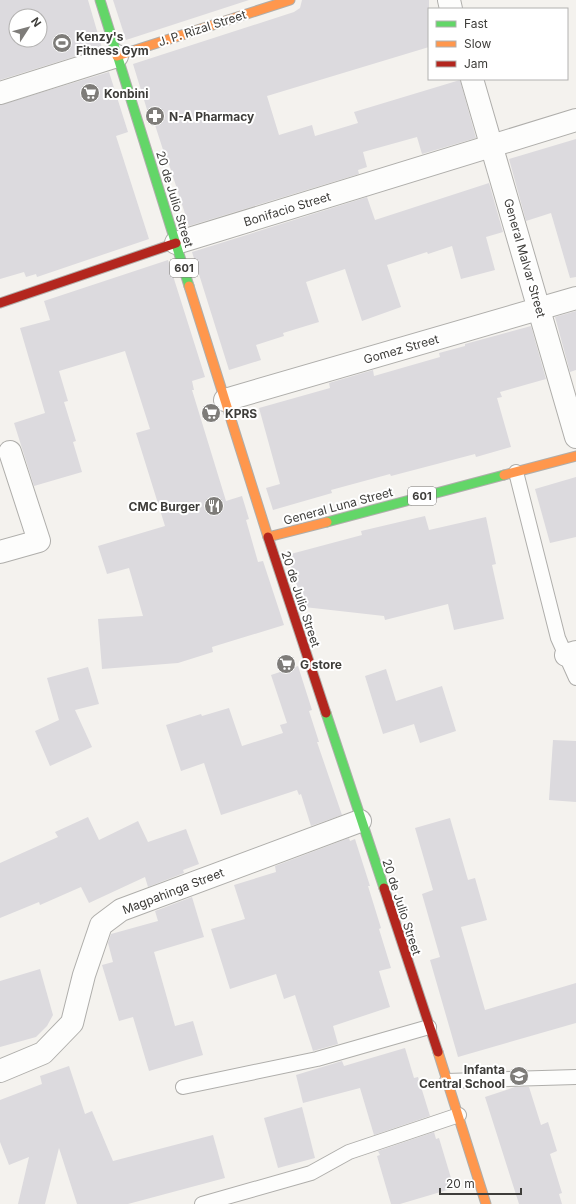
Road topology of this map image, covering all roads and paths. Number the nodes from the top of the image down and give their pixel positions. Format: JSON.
{"nodes":[{"id":1,"x":100,"y":0,"type":"edge"},
{"id":2,"x":290,"y":0,"type":"edge"},
{"id":3,"x":117,"y":56,"type":"junction"},
{"id":4,"x":472,"y":80,"type":"edge"},
{"id":5,"x":0,"y":93,"type":"edge"},
{"id":6,"x":576,"y":120,"type":"edge"},
{"id":7,"x":492,"y":146,"type":"junction"},
{"id":8,"x":176,"y":242,"type":"junction"},
{"id":9,"x":576,"y":298,"type":"edge"},
{"id":10,"x":0,"y":303,"type":"edge"},
{"id":11,"x":540,"y":309,"type":"junction"},
{"id":12,"x":225,"y":400,"type":"junction"},
{"id":13,"x":576,"y":436,"type":"edge"},
{"id":14,"x":10,"y":452,"type":"dead end"},
{"id":15,"x":576,"y":456,"type":"edge"},
{"id":16,"x":516,"y":472,"type":"junction"},
{"id":17,"x":268,"y":537,"type":"junction"},
{"id":18,"x":0,"y":552,"type":"edge"},
{"id":19,"x":571,"y":653,"type":"edge"},
{"id":20,"x":576,"y":678,"type":"edge"},
{"id":21,"x":360,"y":821,"type":"junction"},
{"id":22,"x":429,"y":1026,"type":"junction"},
{"id":23,"x":0,"y":1071,"type":"edge"},
{"id":24,"x":576,"y":1077,"type":"edge"},
{"id":25,"x":447,"y":1081,"type":"junction"},
{"id":26,"x":183,"y":1088,"type":"dead end"},
{"id":27,"x":459,"y":1115,"type":"junction"},
{"id":28,"x":202,"y":1204,"type":"edge"},
{"id":29,"x":486,"y":1204,"type":"edge"}],
"edges":[{"from":1,"to":3,"type":"street","name":"20 de Julio Street","number":"601"},
{"from":2,"to":3,"type":"street","name":"J. P. Rizal Street"},
{"from":3,"to":5,"type":"street","name":"J. P. Rizal Street"},
{"from":3,"to":8,"type":"street","name":"20 de Julio Street","number":"601"},
{"from":4,"to":7,"type":"street","name":"General Malvar Street"},
{"from":6,"to":7,"type":"street","name":"Bonifacio Street"},
{"from":7,"to":8,"type":"street","name":"Bonifacio Street"},
{"from":7,"to":11,"type":"street","name":"General Malvar Street"},
{"from":8,"to":10,"type":"street","name":"Bonifacio Street"},
{"from":8,"to":12,"type":"street","name":"20 de Julio Street","number":"601"},
{"from":9,"to":11,"type":"street","name":"Gomez Street"},
{"from":11,"to":12,"type":"street","name":"Gomez Street"},
{"from":11,"to":13,"type":"street","name":"General Malvar Street"},
{"from":12,"to":17,"type":"street","name":"20 de Julio Street","number":"601"},
{"from":14,"to":18,"type":"street"},
{"from":15,"to":16,"type":"street","name":"General Luna Street","number":"601"},
{"from":16,"to":17,"type":"street","name":"General Luna Street","number":"601"},
{"from":16,"to":19,"type":"lane"},
{"from":17,"to":21,"type":"street","name":"20 de Julio Street"},
{"from":19,"to":20,"type":"lane"},
{"from":21,"to":22,"type":"street","name":"20 de Julio Street"},
{"from":21,"to":23,"type":"street","name":"Magpahinga Street"},
{"from":22,"to":25,"type":"street","name":"20 de Julio Street"},
{"from":22,"to":26,"type":"lane"},
{"from":24,"to":25,"type":"lane"},
{"from":25,"to":27,"type":"street","name":"20 de Julio Street"},
{"from":27,"to":28,"type":"lane"},
{"from":27,"to":29,"type":"street","name":"20 de Julio Street"}]}
